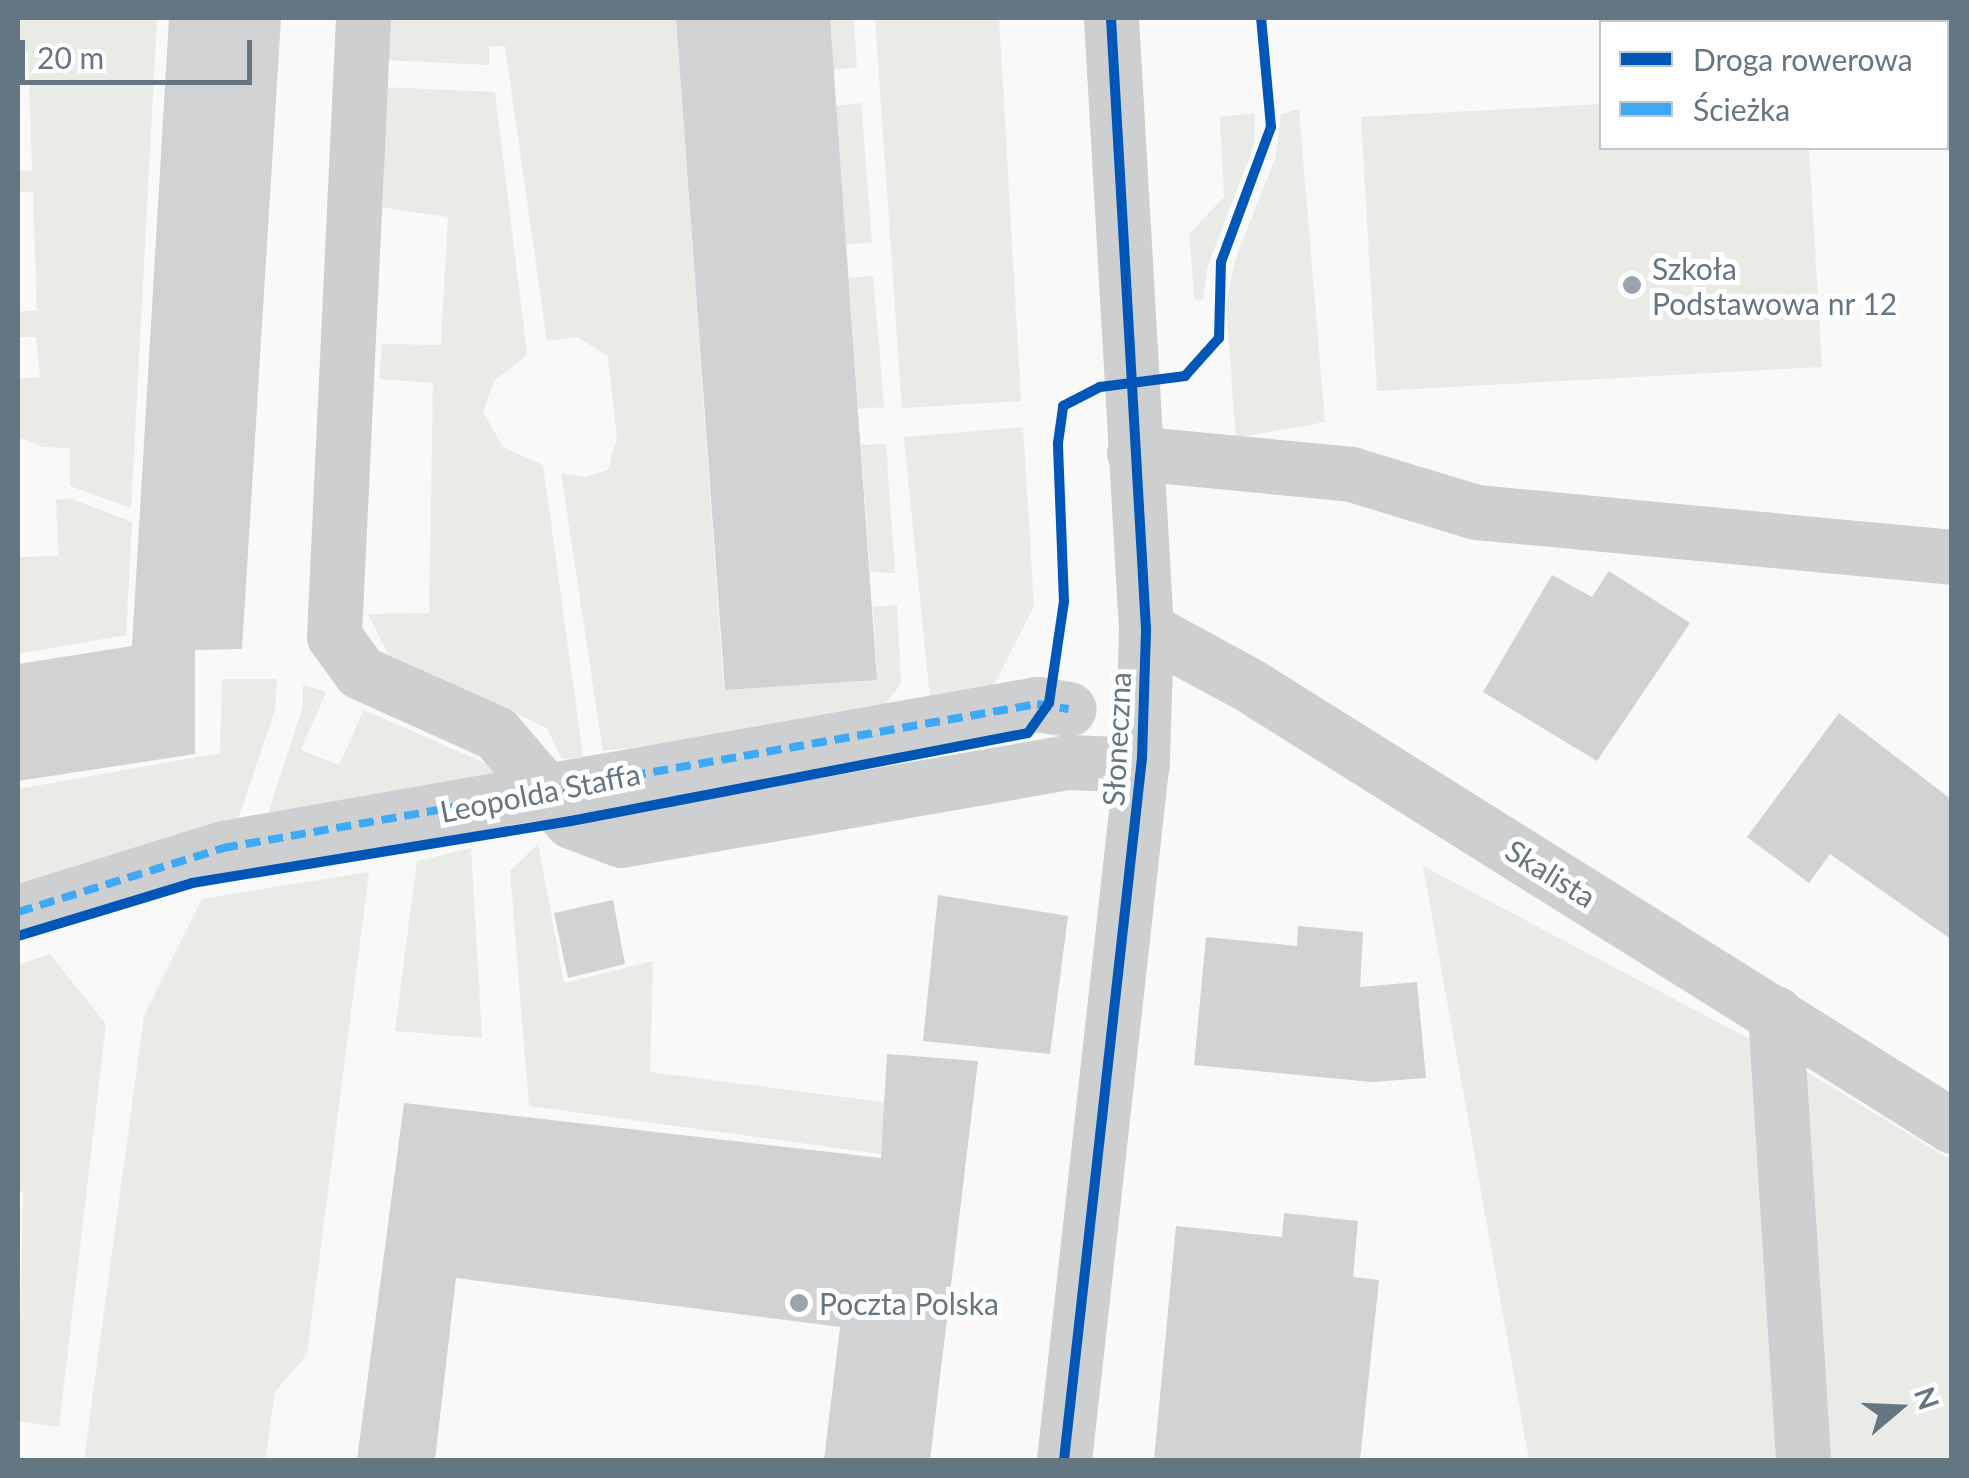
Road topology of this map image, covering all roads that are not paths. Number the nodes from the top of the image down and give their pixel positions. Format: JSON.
{"nodes":[{"id":1,"x":363,"y":18,"type":"edge"},
{"id":2,"x":1111,"y":18,"type":"edge"},
{"id":3,"x":1134,"y":453,"type":"junction"},
{"id":4,"x":1952,"y":556,"type":"edge"},
{"id":5,"x":1146,"y":630,"type":"junction"},
{"id":6,"x":1068,"y":709,"type":"dead end"},
{"id":7,"x":1142,"y":764,"type":"junction"},
{"id":8,"x":547,"y":788,"type":"junction"},
{"id":9,"x":18,"y":912,"type":"edge"},
{"id":10,"x":1774,"y":1013,"type":"junction"},
{"id":11,"x":1952,"y":1126,"type":"edge"},
{"id":12,"x":1064,"y":1460,"type":"edge"},
{"id":13,"x":1803,"y":1460,"type":"edge"}],
"edges":[{"from":1,"to":8,"type":"street"},
{"from":2,"to":3,"type":"street","name":"Słoneczna"},
{"from":3,"to":4,"type":"street"},
{"from":3,"to":5,"type":"street","name":"Słoneczna"},
{"from":5,"to":7,"type":"street","name":"Słoneczna"},
{"from":5,"to":10,"type":"street","name":"Skalista"},
{"from":6,"to":8,"type":"street","name":"Leopolda Staffa"},
{"from":7,"to":8,"type":"street"},
{"from":7,"to":12,"type":"street","name":"Słoneczna"},
{"from":8,"to":9,"type":"street","name":"Leopolda Staffa"},
{"from":10,"to":11,"type":"street","name":"Skalista"},
{"from":10,"to":13,"type":"street"}]}
